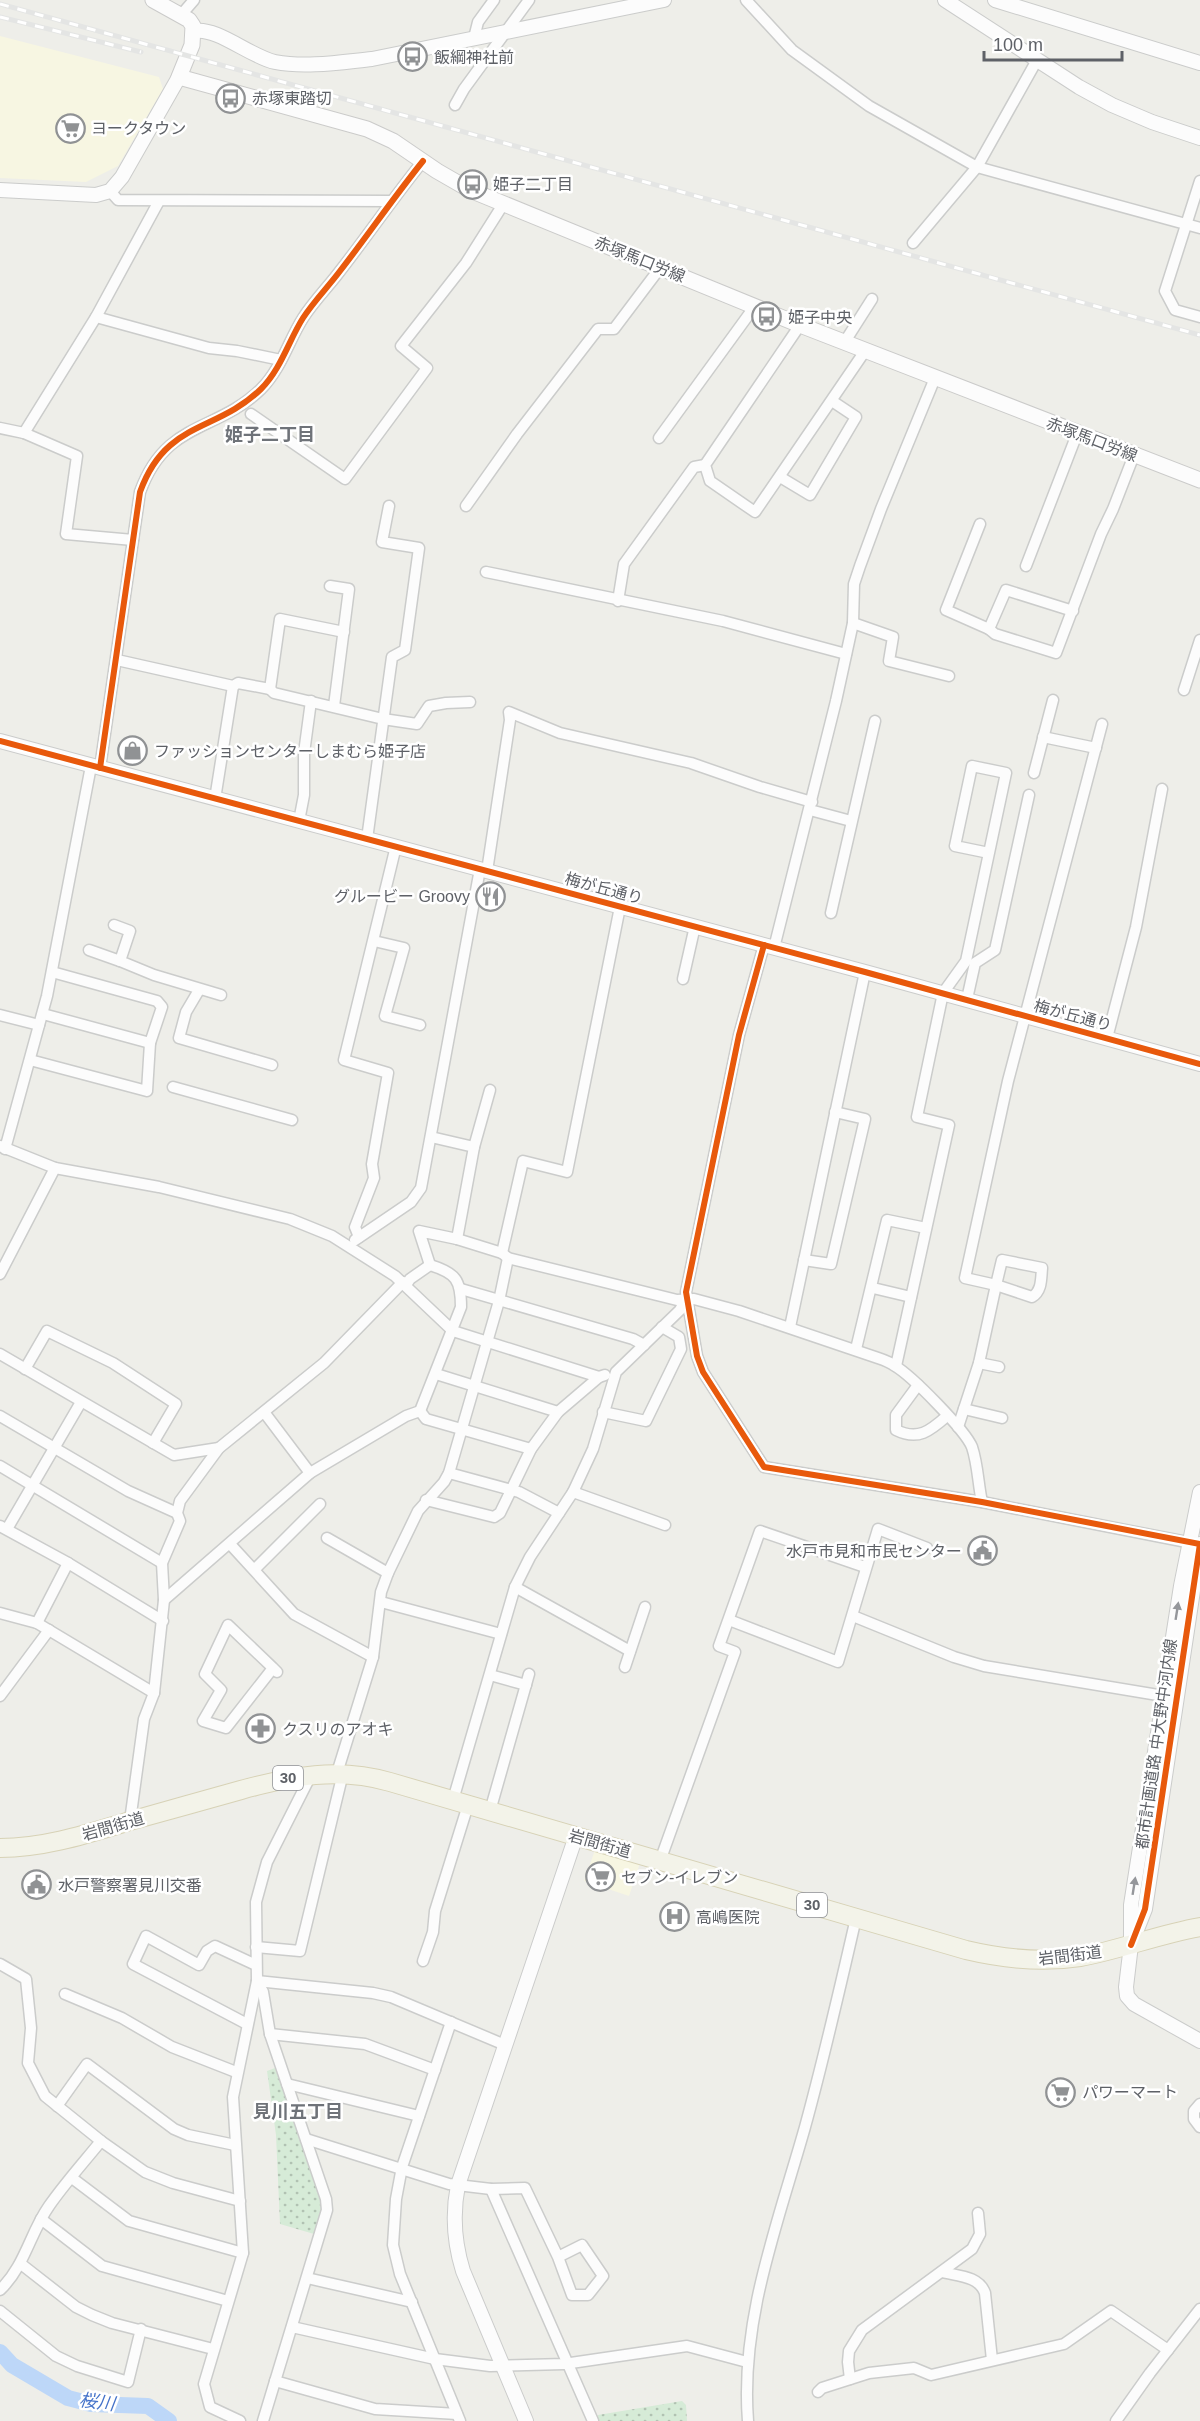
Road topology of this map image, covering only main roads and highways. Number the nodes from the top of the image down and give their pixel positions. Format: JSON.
{"nodes":[{"id":1,"x":153,"y":0,"type":"edge"},
{"id":2,"x":1200,"y":480,"type":"edge"},
{"id":3,"x":0,"y":1848,"type":"edge"},
{"id":4,"x":1200,"y":1927,"type":"edge"}],
"edges":[{"from":1,"to":2,"type":"main road","name":"赤塚馬口労線"},
{"from":3,"to":4,"type":"main road","name":"岩間街道","number":"30"}]}
